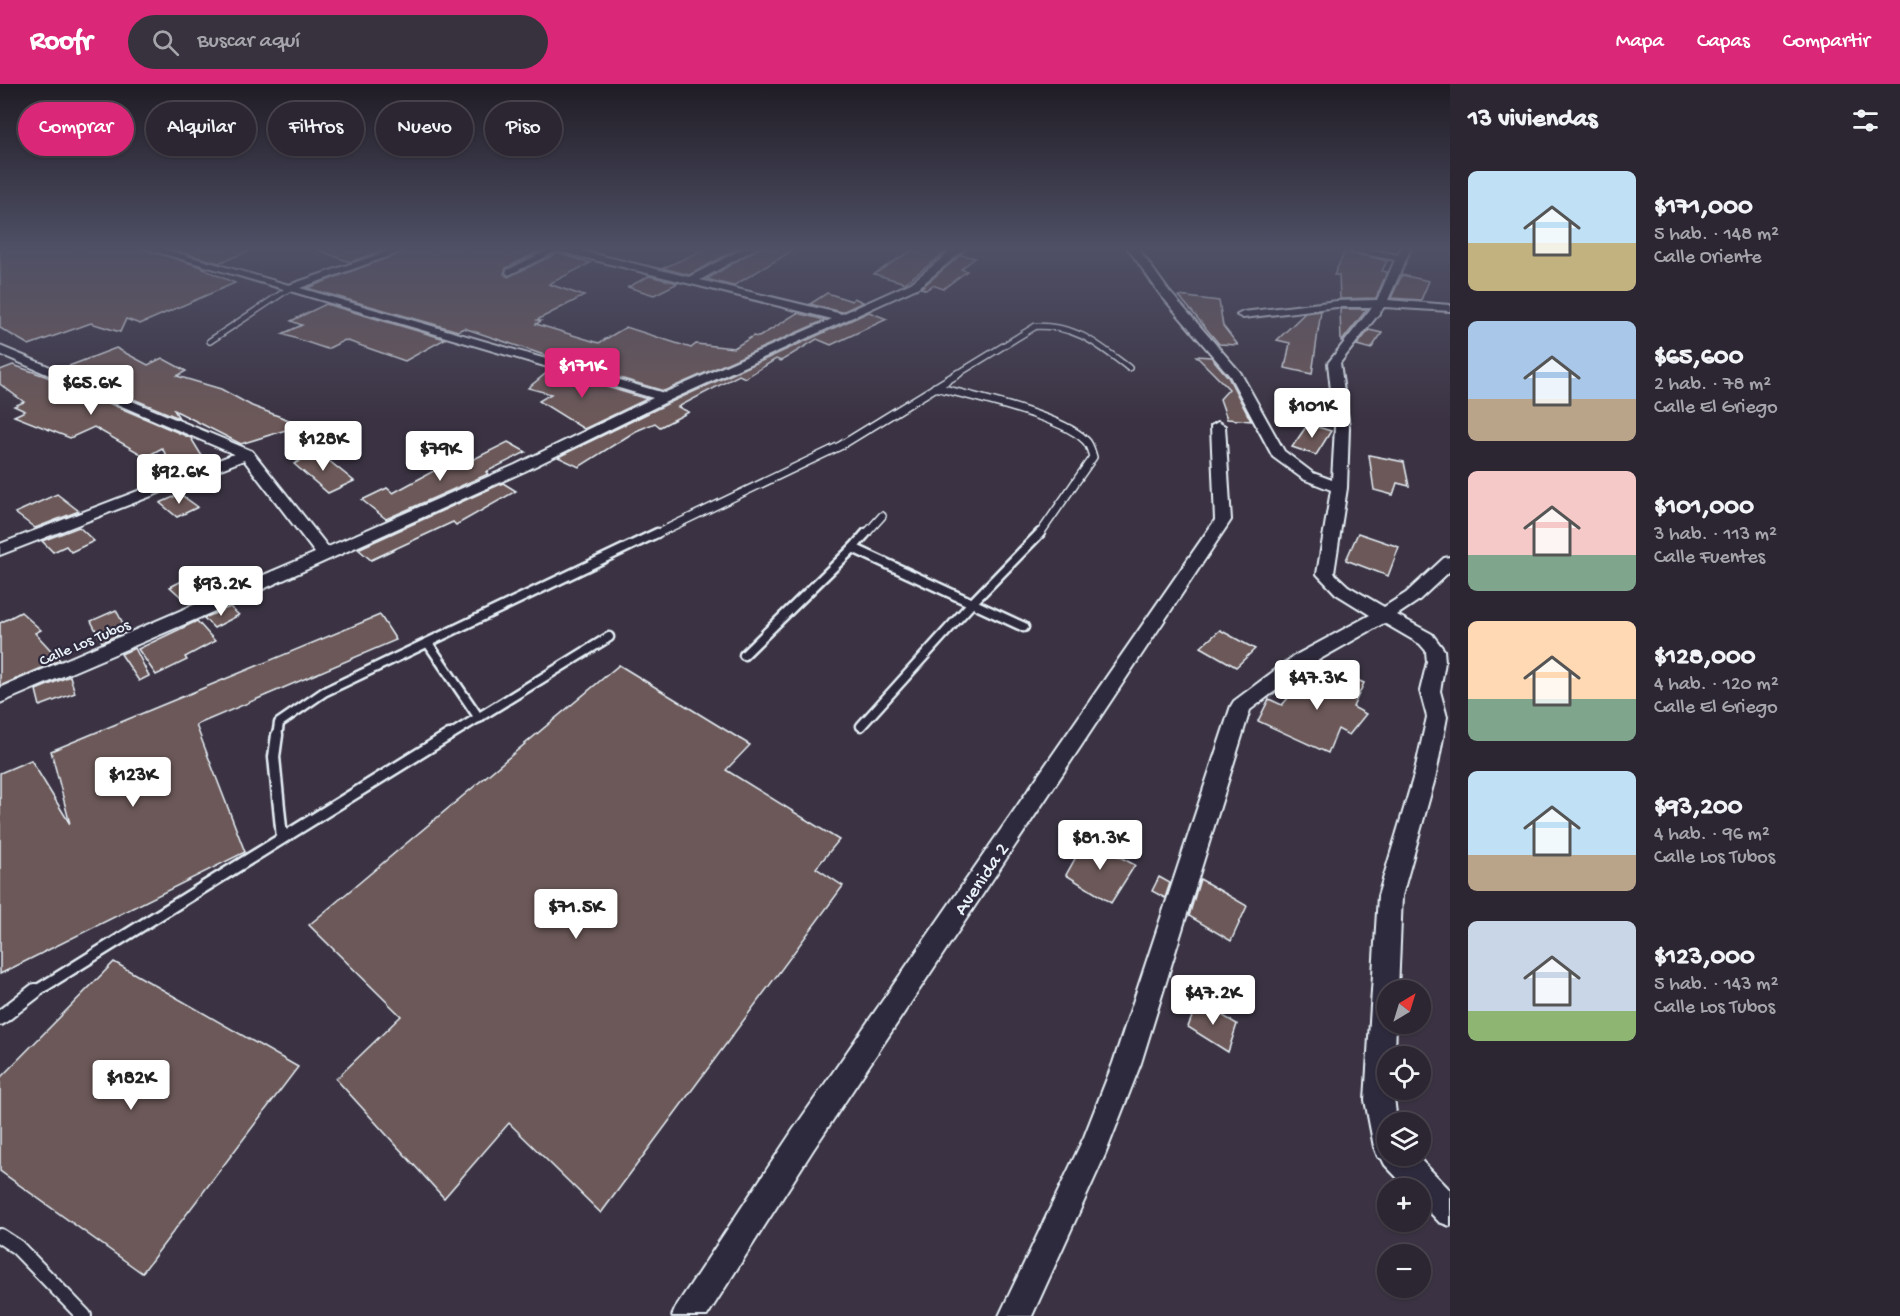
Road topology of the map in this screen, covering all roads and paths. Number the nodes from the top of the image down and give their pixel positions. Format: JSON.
{"nodes":[{"id":1,"x":264,"y":305,"type":"edge"},
{"id":2,"x":350,"y":305,"type":"edge"},
{"id":3,"x":793,"y":305,"type":"edge"},
{"id":4,"x":870,"y":305,"type":"edge"},
{"id":5,"x":1176,"y":305,"type":"edge"},
{"id":6,"x":1324,"y":305,"type":"edge"},
{"id":7,"x":1379,"y":305,"type":"edge"},
{"id":8,"x":1415,"y":305,"type":"edge"},
{"id":9,"x":1450,"y":308,"type":"edge"},
{"id":10,"x":1243,"y":315,"type":"dead end"},
{"id":11,"x":843,"y":318,"type":"junction"},
{"id":12,"x":210,"y":341,"type":"dead end"},
{"id":13,"x":0,"y":350,"type":"edge"},
{"id":14,"x":1129,"y":368,"type":"dead end"},
{"id":15,"x":935,"y":387,"type":"junction"},
{"id":16,"x":665,"y":397,"type":"junction"},
{"id":17,"x":1218,"y":426,"type":"dead end"},
{"id":18,"x":247,"y":454,"type":"junction"},
{"id":19,"x":1339,"y":488,"type":"junction"},
{"id":20,"x":882,"y":516,"type":"dead end"},
{"id":21,"x":853,"y":548,"type":"junction"},
{"id":22,"x":0,"y":550,"type":"edge"},
{"id":23,"x":325,"y":554,"type":"junction"},
{"id":24,"x":1450,"y":562,"type":"edge"},
{"id":25,"x":972,"y":603,"type":"junction"},
{"id":26,"x":1384,"y":615,"type":"junction"},
{"id":27,"x":1024,"y":627,"type":"dead end"},
{"id":28,"x":609,"y":637,"type":"dead end"},
{"id":29,"x":428,"y":643,"type":"junction"},
{"id":30,"x":744,"y":655,"type":"dead end"},
{"id":31,"x":0,"y":696,"type":"edge"},
{"id":32,"x":1443,"y":715,"type":"edge"},
{"id":33,"x":479,"y":718,"type":"junction"},
{"id":34,"x":861,"y":726,"type":"dead end"},
{"id":35,"x":282,"y":838,"type":"junction"},
{"id":36,"x":0,"y":1018,"type":"edge"},
{"id":37,"x":1381,"y":1112,"type":"edge"},
{"id":38,"x":1406,"y":1166,"type":"edge"},
{"id":39,"x":1450,"y":1211,"type":"edge"},
{"id":40,"x":0,"y":1236,"type":"edge"},
{"id":41,"x":84,"y":1316,"type":"edge"},
{"id":42,"x":688,"y":1316,"type":"edge"},
{"id":43,"x":1015,"y":1316,"type":"edge"}],
"edges":[{"from":1,"to":12,"type":"lane"},
{"from":2,"to":16,"type":"street"},
{"from":3,"to":11,"type":"street"},
{"from":4,"to":11,"type":"street","name":"Calle Los Tubos"},
{"from":5,"to":19,"type":"street"},
{"from":6,"to":10,"type":"street"},
{"from":7,"to":19,"type":"street"},
{"from":8,"to":9,"type":"street"},
{"from":11,"to":16,"type":"street","name":"Calle Los Tubos"},
{"from":13,"to":18,"type":"street"},
{"from":14,"to":15,"type":"lane"},
{"from":15,"to":25,"type":"lane"},
{"from":15,"to":29,"type":"lane"},
{"from":16,"to":23,"type":"street","name":"Calle Los Tubos"},
{"from":17,"to":42,"type":"street","name":"Avenida 2"},
{"from":18,"to":22,"type":"street"},
{"from":18,"to":23,"type":"street"},
{"from":19,"to":26,"type":"street"},
{"from":20,"to":21,"type":"lane"},
{"from":21,"to":25,"type":"lane"},
{"from":21,"to":30,"type":"lane"},
{"from":23,"to":31,"type":"street","name":"Calle Los Tubos"},
{"from":24,"to":26,"type":"street"},
{"from":25,"to":27,"type":"lane"},
{"from":25,"to":34,"type":"lane"},
{"from":26,"to":32,"type":"street"},
{"from":26,"to":43,"type":"street"},
{"from":28,"to":33,"type":"lane"},
{"from":29,"to":33,"type":"lane"},
{"from":29,"to":35,"type":"lane"},
{"from":32,"to":37,"type":"street"},
{"from":33,"to":35,"type":"lane"},
{"from":35,"to":36,"type":"lane"},
{"from":38,"to":39,"type":"street"},
{"from":40,"to":41,"type":"lane"}]}
